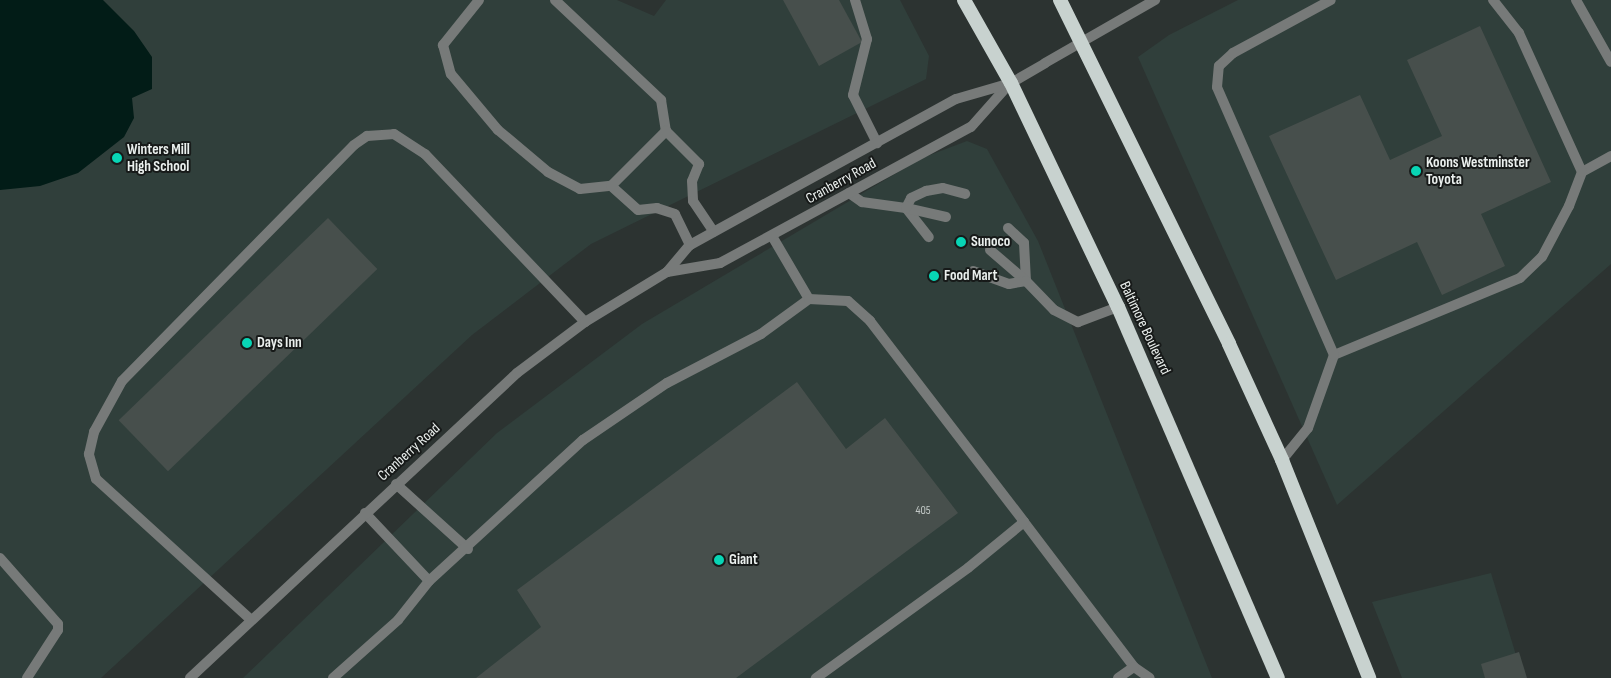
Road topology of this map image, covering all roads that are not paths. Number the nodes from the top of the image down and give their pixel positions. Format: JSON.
{"nodes":[{"id":1,"x":479,"y":0,"type":"edge"},
{"id":2,"x":554,"y":0,"type":"edge"},
{"id":3,"x":855,"y":0,"type":"edge"},
{"id":4,"x":964,"y":0,"type":"edge"},
{"id":5,"x":1060,"y":0,"type":"edge"},
{"id":6,"x":1155,"y":0,"type":"edge"},
{"id":7,"x":1331,"y":0,"type":"edge"},
{"id":8,"x":1493,"y":0,"type":"edge"},
{"id":9,"x":1576,"y":0,"type":"edge"},
{"id":10,"x":1082,"y":42,"type":"junction"},
{"id":11,"x":1611,"y":62,"type":"edge"},
{"id":12,"x":1011,"y":83,"type":"junction"},
{"id":13,"x":666,"y":131,"type":"junction"},
{"id":14,"x":877,"y":143,"type":"junction"},
{"id":15,"x":1611,"y":156,"type":"edge"},
{"id":16,"x":1582,"y":172,"type":"junction"},
{"id":17,"x":611,"y":186,"type":"junction"},
{"id":18,"x":849,"y":193,"type":"junction"},
{"id":19,"x":964,"y":194,"type":"dead end"},
{"id":20,"x":906,"y":208,"type":"junction"},
{"id":21,"x":946,"y":217,"type":"dead end"},
{"id":22,"x":1008,"y":228,"type":"dead end"},
{"id":23,"x":714,"y":232,"type":"junction"},
{"id":24,"x":772,"y":236,"type":"junction"},
{"id":25,"x":929,"y":237,"type":"dead end"},
{"id":26,"x":690,"y":245,"type":"junction"},
{"id":27,"x":990,"y":250,"type":"dead end"},
{"id":28,"x":973,"y":271,"type":"dead end"},
{"id":29,"x":667,"y":272,"type":"junction"},
{"id":30,"x":1026,"y":281,"type":"junction"},
{"id":31,"x":809,"y":299,"type":"junction"},
{"id":32,"x":1118,"y":307,"type":"junction"},
{"id":33,"x":585,"y":322,"type":"junction"},
{"id":34,"x":1334,"y":355,"type":"junction"},
{"id":35,"x":1282,"y":460,"type":"junction"},
{"id":36,"x":396,"y":484,"type":"junction"},
{"id":37,"x":365,"y":513,"type":"junction"},
{"id":38,"x":1024,"y":522,"type":"junction"},
{"id":39,"x":468,"y":549,"type":"junction"},
{"id":40,"x":0,"y":558,"type":"edge"},
{"id":41,"x":429,"y":581,"type":"junction"},
{"id":42,"x":250,"y":618,"type":"junction"},
{"id":43,"x":1134,"y":667,"type":"junction"},
{"id":44,"x":27,"y":678,"type":"edge"},
{"id":45,"x":190,"y":678,"type":"edge"},
{"id":46,"x":333,"y":678,"type":"edge"},
{"id":47,"x":816,"y":678,"type":"edge"},
{"id":48,"x":1118,"y":678,"type":"edge"},
{"id":49,"x":1150,"y":678,"type":"edge"},
{"id":50,"x":1278,"y":678,"type":"edge"},
{"id":51,"x":1369,"y":678,"type":"edge"}],
"edges":[{"from":1,"to":17,"type":"street"},
{"from":2,"to":13,"type":"street"},
{"from":3,"to":14,"type":"street"},
{"from":4,"to":12,"type":"highway","name":"Baltimore Boulevard"},
{"from":5,"to":10,"type":"highway"},
{"from":6,"to":10,"type":"street","name":"Cranberry Road"},
{"from":7,"to":34,"type":"street"},
{"from":8,"to":16,"type":"street"},
{"from":9,"to":11,"type":"street"},
{"from":10,"to":12,"type":"street","name":"Cranberry Road"},
{"from":10,"to":35,"type":"highway"},
{"from":12,"to":14,"type":"street","name":"Cranberry Road"},
{"from":12,"to":18,"type":"street","name":"Cranberry Road"},
{"from":12,"to":32,"type":"highway","name":"Baltimore Boulevard"},
{"from":13,"to":17,"type":"street"},
{"from":13,"to":23,"type":"street"},
{"from":14,"to":23,"type":"street","name":"Cranberry Road"},
{"from":15,"to":16,"type":"street"},
{"from":16,"to":34,"type":"street"},
{"from":17,"to":26,"type":"street"},
{"from":18,"to":20,"type":"street"},
{"from":18,"to":24,"type":"street","name":"Cranberry Road"},
{"from":19,"to":20,"type":"street"},
{"from":20,"to":21,"type":"street"},
{"from":20,"to":25,"type":"street"},
{"from":22,"to":30,"type":"street"},
{"from":23,"to":26,"type":"street","name":"Cranberry Road"},
{"from":24,"to":29,"type":"street","name":"Cranberry Road"},
{"from":24,"to":31,"type":"street"},
{"from":26,"to":29,"type":"street","name":"Cranberry Road"},
{"from":27,"to":30,"type":"street"},
{"from":28,"to":30,"type":"street"},
{"from":29,"to":33,"type":"street","name":"Cranberry Road"},
{"from":30,"to":32,"type":"street"},
{"from":31,"to":38,"type":"street"},
{"from":31,"to":39,"type":"street"},
{"from":32,"to":50,"type":"highway","name":"Baltimore Boulevard"},
{"from":33,"to":36,"type":"street","name":"Cranberry Road"},
{"from":33,"to":42,"type":"street"},
{"from":34,"to":35,"type":"street"},
{"from":35,"to":51,"type":"highway"},
{"from":36,"to":37,"type":"street","name":"Cranberry Road"},
{"from":36,"to":39,"type":"street"},
{"from":37,"to":41,"type":"street"},
{"from":37,"to":42,"type":"street","name":"Cranberry Road"},
{"from":38,"to":43,"type":"street"},
{"from":38,"to":47,"type":"street"},
{"from":39,"to":41,"type":"street"},
{"from":40,"to":44,"type":"street"},
{"from":41,"to":46,"type":"street"},
{"from":42,"to":45,"type":"street","name":"Cranberry Road"},
{"from":43,"to":48,"type":"street"},
{"from":43,"to":49,"type":"street"}]}
